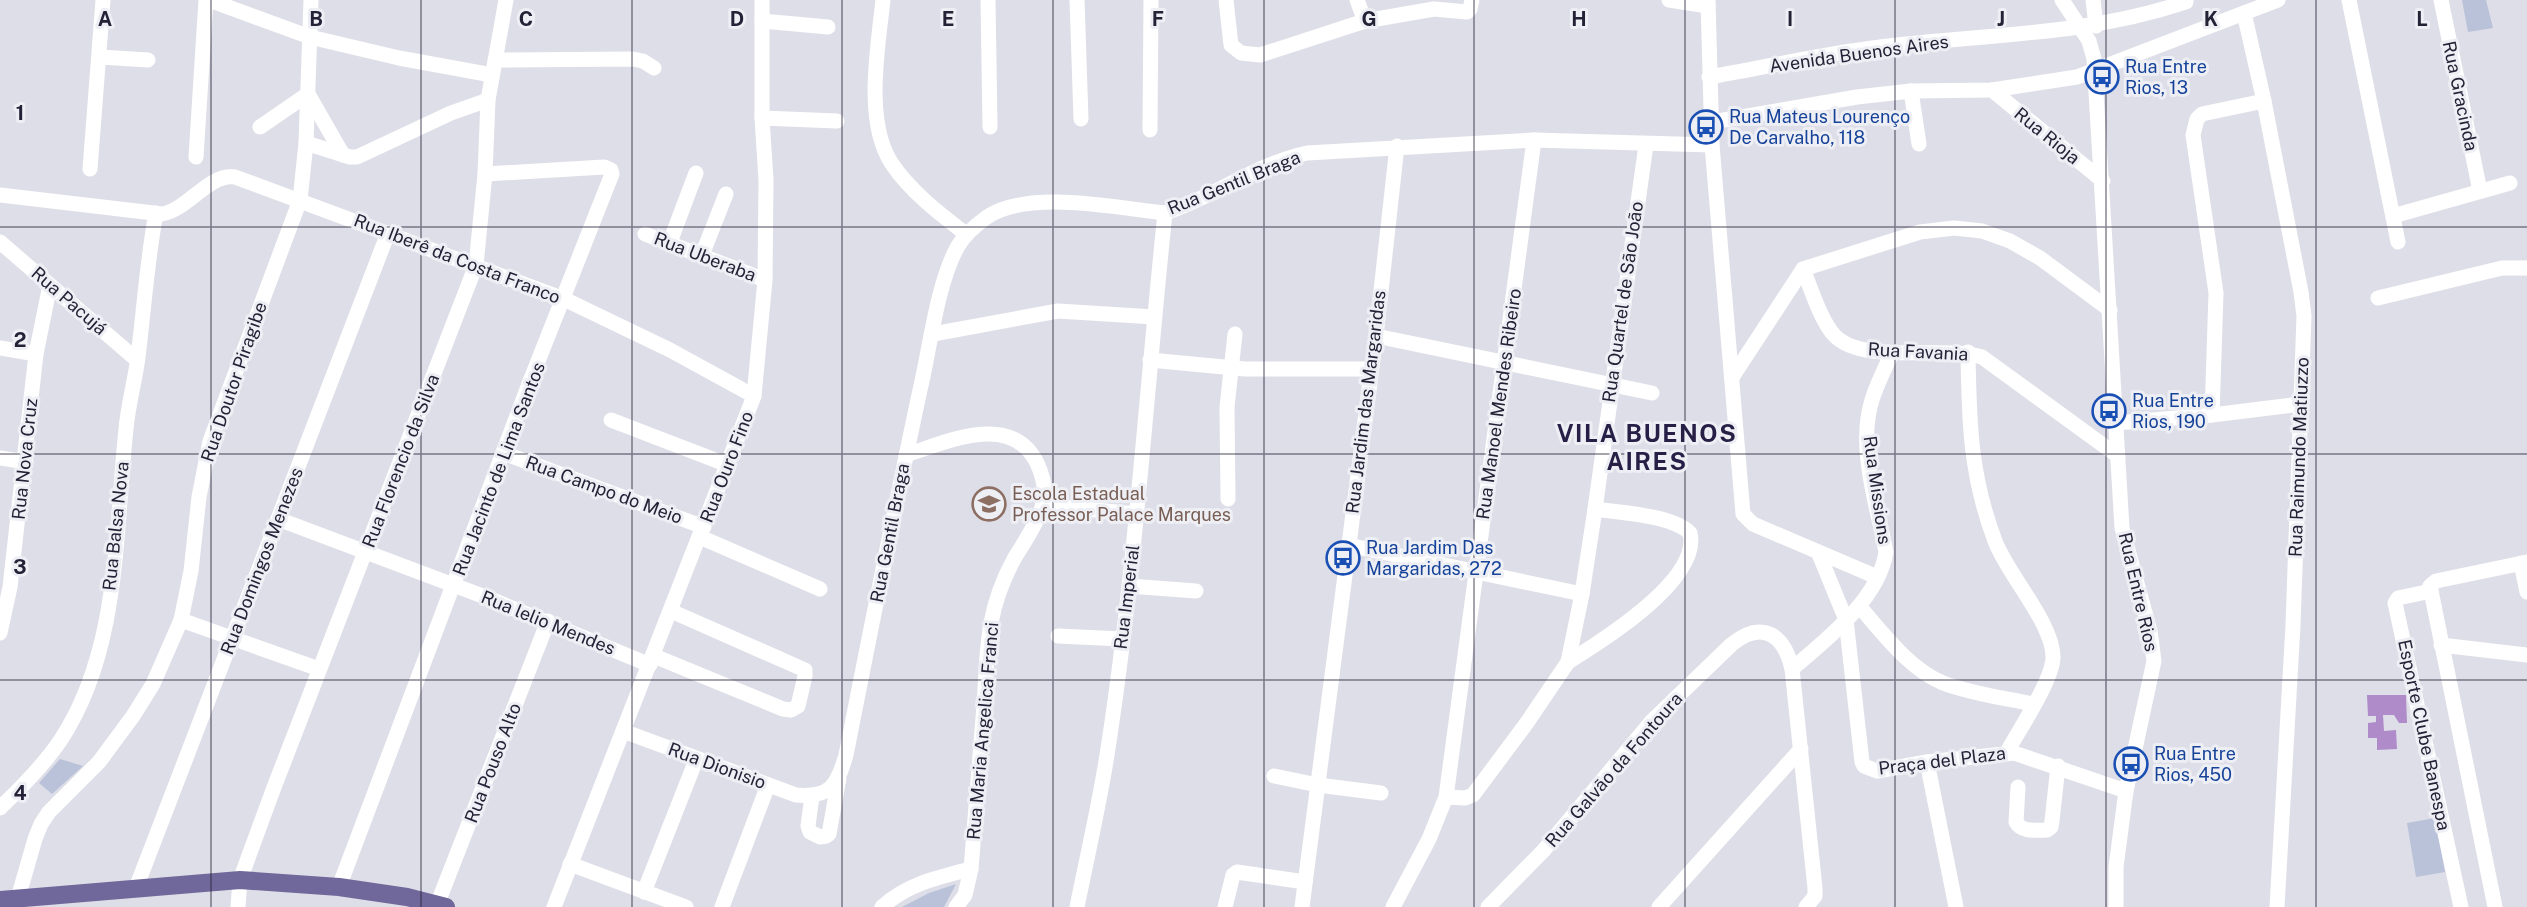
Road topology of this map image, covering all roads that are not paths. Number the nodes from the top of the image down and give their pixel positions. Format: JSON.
{"nodes":[{"id":1,"x":103,"y":0,"type":"edge"},
{"id":2,"x":207,"y":0,"type":"edge"},
{"id":3,"x":312,"y":0,"type":"edge"},
{"id":4,"x":506,"y":0,"type":"edge"},
{"id":5,"x":762,"y":0,"type":"edge"},
{"id":6,"x":883,"y":0,"type":"edge"},
{"id":7,"x":988,"y":0,"type":"edge"},
{"id":8,"x":1077,"y":0,"type":"edge"},
{"id":9,"x":1150,"y":0,"type":"edge"},
{"id":10,"x":1226,"y":0,"type":"edge"},
{"id":11,"x":1357,"y":0,"type":"edge"},
{"id":12,"x":1472,"y":0,"type":"edge"},
{"id":13,"x":1669,"y":0,"type":"edge"},
{"id":14,"x":2062,"y":0,"type":"edge"},
{"id":15,"x":2093,"y":0,"type":"edge"},
{"id":16,"x":2278,"y":0,"type":"edge"},
{"id":17,"x":2349,"y":0,"type":"edge"},
{"id":18,"x":2440,"y":0,"type":"edge"},
{"id":19,"x":2186,"y":1,"type":"edge"},
{"id":20,"x":1708,"y":3,"type":"edge"},
{"id":21,"x":1435,"y":5,"type":"edge"},
{"id":22,"x":2244,"y":13,"type":"junction"},
{"id":23,"x":762,"y":21,"type":"junction"},
{"id":24,"x":1365,"y":21,"type":"junction"},
{"id":25,"x":828,"y":27,"type":"dead end"},
{"id":26,"x":2089,"y":32,"type":"junction"},
{"id":27,"x":310,"y":37,"type":"junction"},
{"id":28,"x":100,"y":57,"type":"junction"},
{"id":29,"x":148,"y":60,"type":"dead end"},
{"id":30,"x":2094,"y":65,"type":"junction"},
{"id":31,"x":493,"y":68,"type":"junction"},
{"id":32,"x":654,"y":68,"type":"dead end"},
{"id":33,"x":1709,"y":77,"type":"junction"},
{"id":34,"x":1992,"y":90,"type":"junction"},
{"id":35,"x":1911,"y":91,"type":"junction"},
{"id":36,"x":308,"y":94,"type":"junction"},
{"id":37,"x":2264,"y":101,"type":"junction"},
{"id":38,"x":488,"y":107,"type":"junction"},
{"id":39,"x":1712,"y":116,"type":"junction"},
{"id":40,"x":762,"y":118,"type":"junction"},
{"id":41,"x":1081,"y":119,"type":"dead end"},
{"id":42,"x":837,"y":121,"type":"dead end"},
{"id":43,"x":260,"y":127,"type":"dead end"},
{"id":44,"x":990,"y":127,"type":"dead end"},
{"id":45,"x":1150,"y":130,"type":"dead end"},
{"id":46,"x":1534,"y":140,"type":"junction"},
{"id":47,"x":1919,"y":144,"type":"dead end"},
{"id":48,"x":306,"y":145,"type":"junction"},
{"id":49,"x":1646,"y":145,"type":"junction"},
{"id":50,"x":1712,"y":145,"type":"junction"},
{"id":51,"x":1397,"y":146,"type":"junction"},
{"id":52,"x":343,"y":155,"type":"junction"},
{"id":53,"x":196,"y":157,"type":"dead end"},
{"id":54,"x":90,"y":169,"type":"dead end"},
{"id":55,"x":696,"y":173,"type":"dead end"},
{"id":56,"x":485,"y":174,"type":"junction"},
{"id":57,"x":2103,"y":181,"type":"junction"},
{"id":58,"x":2510,"y":183,"type":"dead end"},
{"id":59,"x":2480,"y":191,"type":"junction"},
{"id":60,"x":726,"y":194,"type":"dead end"},
{"id":61,"x":0,"y":195,"type":"edge"},
{"id":62,"x":300,"y":200,"type":"junction"},
{"id":63,"x":156,"y":213,"type":"junction"},
{"id":64,"x":1165,"y":213,"type":"junction"},
{"id":65,"x":2393,"y":216,"type":"junction"},
{"id":66,"x":388,"y":232,"type":"junction"},
{"id":67,"x":645,"y":234,"type":"dead end"},
{"id":68,"x":966,"y":234,"type":"junction"},
{"id":69,"x":0,"y":242,"type":"edge"},
{"id":70,"x":670,"y":242,"type":"junction"},
{"id":71,"x":2398,"y":242,"type":"dead end"},
{"id":72,"x":702,"y":255,"type":"junction"},
{"id":73,"x":476,"y":265,"type":"junction"},
{"id":74,"x":2527,"y":268,"type":"edge"},
{"id":75,"x":1803,"y":269,"type":"junction"},
{"id":76,"x":765,"y":280,"type":"junction"},
{"id":77,"x":50,"y":285,"type":"junction"},
{"id":78,"x":2378,"y":298,"type":"dead end"},
{"id":79,"x":564,"y":299,"type":"junction"},
{"id":80,"x":2110,"y":309,"type":"junction"},
{"id":81,"x":1154,"y":317,"type":"junction"},
{"id":82,"x":933,"y":334,"type":"junction"},
{"id":83,"x":1235,"y":334,"type":"dead end"},
{"id":84,"x":1376,"y":336,"type":"junction"},
{"id":85,"x":0,"y":348,"type":"edge"},
{"id":86,"x":1892,"y":352,"type":"junction"},
{"id":87,"x":1968,"y":352,"type":"junction"},
{"id":88,"x":36,"y":354,"type":"junction"},
{"id":89,"x":138,"y":360,"type":"junction"},
{"id":90,"x":1150,"y":360,"type":"junction"},
{"id":91,"x":1505,"y":362,"type":"junction"},
{"id":92,"x":1231,"y":368,"type":"junction"},
{"id":93,"x":1371,"y":369,"type":"junction"},
{"id":94,"x":1732,"y":376,"type":"junction"},
{"id":95,"x":1612,"y":384,"type":"junction"},
{"id":96,"x":1652,"y":393,"type":"dead end"},
{"id":97,"x":754,"y":396,"type":"junction"},
{"id":98,"x":2301,"y":404,"type":"junction"},
{"id":99,"x":2212,"y":415,"type":"junction"},
{"id":100,"x":611,"y":420,"type":"dead end"},
{"id":101,"x":2116,"y":423,"type":"junction"},
{"id":102,"x":503,"y":453,"type":"junction"},
{"id":103,"x":906,"y":455,"type":"junction"},
{"id":104,"x":2118,"y":456,"type":"junction"},
{"id":105,"x":0,"y":458,"type":"edge"},
{"id":106,"x":26,"y":462,"type":"junction"},
{"id":107,"x":728,"y":465,"type":"junction"},
{"id":108,"x":1228,"y":500,"type":"dead end"},
{"id":109,"x":1043,"y":505,"type":"junction"},
{"id":110,"x":1595,"y":509,"type":"junction"},
{"id":111,"x":1137,"y":514,"type":"junction"},
{"id":112,"x":278,"y":519,"type":"junction"},
{"id":113,"x":702,"y":532,"type":"junction"},
{"id":114,"x":1348,"y":545,"type":"junction"},
{"id":115,"x":366,"y":554,"type":"junction"},
{"id":116,"x":1819,"y":554,"type":"junction"},
{"id":117,"x":2524,"y":566,"type":"edge"},
{"id":118,"x":1477,"y":572,"type":"junction"},
{"id":119,"x":1877,"y":578,"type":"junction"},
{"id":120,"x":5,"y":586,"type":"edge"},
{"id":121,"x":454,"y":586,"type":"junction"},
{"id":122,"x":1129,"y":586,"type":"junction"},
{"id":123,"x":820,"y":589,"type":"dead end"},
{"id":124,"x":1196,"y":591,"type":"dead end"},
{"id":125,"x":2431,"y":591,"type":"junction"},
{"id":126,"x":2527,"y":592,"type":"edge"},
{"id":127,"x":1582,"y":594,"type":"junction"},
{"id":128,"x":1859,"y":606,"type":"junction"},
{"id":129,"x":671,"y":612,"type":"junction"},
{"id":130,"x":181,"y":620,"type":"junction"},
{"id":131,"x":548,"y":621,"type":"junction"},
{"id":132,"x":1846,"y":621,"type":"junction"},
{"id":133,"x":0,"y":633,"type":"edge"},
{"id":134,"x":1058,"y":636,"type":"dead end"},
{"id":135,"x":233,"y":638,"type":"junction"},
{"id":136,"x":1122,"y":639,"type":"junction"},
{"id":137,"x":2441,"y":645,"type":"junction"},
{"id":138,"x":2527,"y":656,"type":"edge"},
{"id":139,"x":652,"y":660,"type":"junction"},
{"id":140,"x":1568,"y":662,"type":"junction"},
{"id":141,"x":319,"y":669,"type":"junction"},
{"id":142,"x":1792,"y":669,"type":"junction"},
{"id":143,"x":2033,"y":704,"type":"junction"},
{"id":144,"x":623,"y":731,"type":"junction"},
{"id":145,"x":1801,"y":749,"type":"junction"},
{"id":146,"x":2007,"y":752,"type":"junction"},
{"id":147,"x":696,"y":760,"type":"junction"},
{"id":148,"x":1927,"y":762,"type":"junction"},
{"id":149,"x":2058,"y":766,"type":"junction"},
{"id":150,"x":1274,"y":776,"type":"dead end"},
{"id":151,"x":839,"y":778,"type":"junction"},
{"id":152,"x":768,"y":785,"type":"junction"},
{"id":153,"x":1318,"y":785,"type":"junction"},
{"id":154,"x":2018,"y":787,"type":"dead end"},
{"id":155,"x":2126,"y":791,"type":"junction"},
{"id":156,"x":1381,"y":793,"type":"dead end"},
{"id":157,"x":812,"y":796,"type":"junction"},
{"id":158,"x":1446,"y":797,"type":"junction"},
{"id":159,"x":0,"y":808,"type":"edge"},
{"id":160,"x":570,"y":864,"type":"junction"},
{"id":161,"x":971,"y":869,"type":"junction"},
{"id":162,"x":240,"y":880,"type":"junction"},
{"id":163,"x":1305,"y":882,"type":"junction"},
{"id":164,"x":339,"y":887,"type":"junction"},
{"id":165,"x":136,"y":888,"type":"junction"},
{"id":166,"x":644,"y":892,"type":"junction"},
{"id":167,"x":9,"y":899,"type":"edge"},
{"id":168,"x":442,"y":906,"type":"edge"},
{"id":169,"x":238,"y":907,"type":"edge"},
{"id":170,"x":554,"y":907,"type":"edge"},
{"id":171,"x":686,"y":907,"type":"edge"},
{"id":172,"x":722,"y":907,"type":"edge"},
{"id":173,"x":882,"y":907,"type":"edge"},
{"id":174,"x":957,"y":907,"type":"edge"},
{"id":175,"x":1077,"y":907,"type":"edge"},
{"id":176,"x":1225,"y":907,"type":"edge"},
{"id":177,"x":1302,"y":907,"type":"edge"},
{"id":178,"x":1393,"y":907,"type":"edge"},
{"id":179,"x":1488,"y":907,"type":"edge"},
{"id":180,"x":1659,"y":907,"type":"edge"},
{"id":181,"x":1806,"y":907,"type":"edge"},
{"id":182,"x":1956,"y":907,"type":"edge"},
{"id":183,"x":2116,"y":907,"type":"edge"},
{"id":184,"x":2277,"y":907,"type":"edge"},
{"id":185,"x":2461,"y":907,"type":"edge"},
{"id":186,"x":2495,"y":907,"type":"edge"}],
"edges":[{"from":1,"to":28,"type":"street"},
{"from":2,"to":27,"type":"street"},
{"from":2,"to":53,"type":"street"},
{"from":3,"to":27,"type":"street","name":"Rua Doutor Piragibe"},
{"from":4,"to":31,"type":"street","name":"Rua Florencio da Silva"},
{"from":5,"to":23,"type":"street","name":"Rua Ouro Fino"},
{"from":6,"to":68,"type":"street"},
{"from":7,"to":44,"type":"street"},
{"from":8,"to":41,"type":"street"},
{"from":9,"to":45,"type":"street"},
{"from":10,"to":24,"type":"street"},
{"from":11,"to":24,"type":"street"},
{"from":12,"to":21,"type":"street"},
{"from":13,"to":20,"type":"street"},
{"from":14,"to":26,"type":"street"},
{"from":15,"to":26,"type":"street"},
{"from":16,"to":22,"type":"street"},
{"from":17,"to":65,"type":"street"},
{"from":18,"to":59,"type":"street","name":"Rua Gracinda"},
{"from":19,"to":26,"type":"street","name":"Avenida Buenos Aires"},
{"from":20,"to":33,"type":"street"},
{"from":21,"to":24,"type":"street"},
{"from":22,"to":30,"type":"street"},
{"from":22,"to":37,"type":"street","name":"Rua Raimundo Matiuzzo"},
{"from":23,"to":25,"type":"street"},
{"from":23,"to":40,"type":"street","name":"Rua Ouro Fino"},
{"from":26,"to":30,"type":"street","name":"Rua Entre Rios"},
{"from":26,"to":33,"type":"street","name":"Avenida Buenos Aires"},
{"from":27,"to":31,"type":"street"},
{"from":27,"to":36,"type":"street","name":"Rua Doutor Piragibe"},
{"from":28,"to":29,"type":"street"},
{"from":28,"to":54,"type":"street"},
{"from":30,"to":34,"type":"street"},
{"from":30,"to":57,"type":"street","name":"Rua Entre Rios"},
{"from":31,"to":32,"type":"street"},
{"from":31,"to":38,"type":"street","name":"Rua Florencio da Silva"},
{"from":33,"to":39,"type":"street"},
{"from":34,"to":35,"type":"street"},
{"from":34,"to":57,"type":"street","name":"Rua Rioja"},
{"from":35,"to":39,"type":"street"},
{"from":35,"to":47,"type":"street"},
{"from":36,"to":43,"type":"street"},
{"from":36,"to":48,"type":"street","name":"Rua Doutor Piragibe"},
{"from":36,"to":52,"type":"street"},
{"from":37,"to":98,"type":"street","name":"Rua Raimundo Matiuzzo"},
{"from":37,"to":99,"type":"street"},
{"from":38,"to":52,"type":"street"},
{"from":38,"to":56,"type":"street","name":"Rua Florencio da Silva"},
{"from":39,"to":50,"type":"street"},
{"from":40,"to":42,"type":"street"},
{"from":40,"to":76,"type":"street","name":"Rua Ouro Fino"},
{"from":46,"to":49,"type":"street","name":"Rua Gentil Braga"},
{"from":46,"to":51,"type":"street","name":"Rua Gentil Braga"},
{"from":46,"to":91,"type":"street","name":"Rua Manoel Mendes Ribeiro"},
{"from":48,"to":52,"type":"street"},
{"from":48,"to":62,"type":"street","name":"Rua Doutor Piragibe"},
{"from":49,"to":50,"type":"street","name":"Rua Gentil Braga"},
{"from":49,"to":95,"type":"street","name":"Rua Quartel de São João"},
{"from":50,"to":94,"type":"street"},
{"from":51,"to":64,"type":"street","name":"Rua Gentil Braga"},
{"from":51,"to":84,"type":"street","name":"Rua Jardim das Margaridas"},
{"from":55,"to":70,"type":"street"},
{"from":56,"to":73,"type":"street","name":"Rua Florencio da Silva"},
{"from":56,"to":79,"type":"street","name":"Rua Jacinto de Lima Santos"},
{"from":57,"to":80,"type":"street","name":"Rua Entre Rios"},
{"from":58,"to":59,"type":"street"},
{"from":59,"to":65,"type":"street"},
{"from":60,"to":72,"type":"street"},
{"from":61,"to":63,"type":"street"},
{"from":62,"to":63,"type":"street","name":"Rua Iberê da Costa Franco"},
{"from":62,"to":66,"type":"street","name":"Rua Iberê da Costa Franco"},
{"from":62,"to":130,"type":"street","name":"Rua Doutor Piragibe"},
{"from":63,"to":89,"type":"street","name":"Rua Balsa Nova"},
{"from":64,"to":68,"type":"street","name":"Rua Gentil Braga"},
{"from":64,"to":81,"type":"street","name":"Rua Imperial"},
{"from":65,"to":71,"type":"street"},
{"from":66,"to":73,"type":"street","name":"Rua Iberê da Costa Franco"},
{"from":66,"to":112,"type":"street","name":"Rua Domingos Menezes"},
{"from":67,"to":70,"type":"street","name":"Rua Uberaba"},
{"from":68,"to":82,"type":"street","name":"Rua Gentil Braga"},
{"from":69,"to":77,"type":"street","name":"Rua Pacujá"},
{"from":70,"to":72,"type":"street","name":"Rua Uberaba"},
{"from":72,"to":76,"type":"street","name":"Rua Uberaba"},
{"from":73,"to":79,"type":"street","name":"Rua Iberê da Costa Franco"},
{"from":73,"to":115,"type":"street","name":"Rua Florencio da Silva"},
{"from":74,"to":78,"type":"street"},
{"from":75,"to":80,"type":"street"},
{"from":75,"to":86,"type":"street","name":"Rua Favania"},
{"from":75,"to":94,"type":"street"},
{"from":76,"to":97,"type":"street","name":"Rua Ouro Fino"},
{"from":77,"to":88,"type":"street","name":"Rua Nova Cruz"},
{"from":77,"to":89,"type":"street","name":"Rua Pacujá"},
{"from":79,"to":97,"type":"street","name":"Rua Iberê da Costa Franco"},
{"from":79,"to":102,"type":"street","name":"Rua Jacinto de Lima Santos"},
{"from":80,"to":101,"type":"street","name":"Rua Entre Rios"},
{"from":81,"to":82,"type":"street"},
{"from":81,"to":90,"type":"street","name":"Rua Imperial"},
{"from":82,"to":103,"type":"street","name":"Rua Gentil Braga"},
{"from":83,"to":92,"type":"street"},
{"from":84,"to":91,"type":"street"},
{"from":84,"to":93,"type":"street","name":"Rua Jardim das Margaridas"},
{"from":85,"to":88,"type":"street"},
{"from":86,"to":87,"type":"street","name":"Rua Favania"},
{"from":86,"to":119,"type":"street","name":"Rua Missions"},
{"from":87,"to":104,"type":"street","name":"Rua Favania"},
{"from":87,"to":143,"type":"street"},
{"from":88,"to":106,"type":"street","name":"Rua Nova Cruz"},
{"from":89,"to":159,"type":"street","name":"Rua Balsa Nova"},
{"from":90,"to":92,"type":"street"},
{"from":90,"to":111,"type":"street","name":"Rua Imperial"},
{"from":91,"to":95,"type":"street"},
{"from":91,"to":118,"type":"street","name":"Rua Manoel Mendes Ribeiro"},
{"from":92,"to":93,"type":"street"},
{"from":92,"to":108,"type":"street"},
{"from":93,"to":114,"type":"street","name":"Rua Jardim das Margaridas"},
{"from":94,"to":116,"type":"street"},
{"from":95,"to":96,"type":"street"},
{"from":95,"to":110,"type":"street","name":"Rua Quartel de São João"},
{"from":97,"to":107,"type":"street","name":"Rua Ouro Fino"},
{"from":98,"to":99,"type":"street"},
{"from":98,"to":184,"type":"street","name":"Rua Raimundo Matiuzzo"},
{"from":99,"to":101,"type":"street"},
{"from":100,"to":107,"type":"street"},
{"from":101,"to":104,"type":"street","name":"Rua Entre Rios"},
{"from":102,"to":113,"type":"street","name":"Rua Campo do Meio"},
{"from":102,"to":121,"type":"street","name":"Rua Jacinto de Lima Santos"},
{"from":103,"to":109,"type":"street","name":"Rua Maria Angelica Franci"},
{"from":103,"to":151,"type":"street","name":"Rua Gentil Braga"},
{"from":104,"to":155,"type":"street","name":"Rua Entre Rios"},
{"from":105,"to":106,"type":"street"},
{"from":106,"to":120,"type":"street","name":"Rua Nova Cruz"},
{"from":107,"to":113,"type":"street","name":"Rua Ouro Fino"},
{"from":109,"to":111,"type":"street"},
{"from":109,"to":161,"type":"street","name":"Rua Maria Angelica Franci"},
{"from":110,"to":127,"type":"street","name":"Rua Quartel de São João"},
{"from":110,"to":140,"type":"street"},
{"from":111,"to":122,"type":"street","name":"Rua Imperial"},
{"from":112,"to":115,"type":"street","name":"Rua lelio Mendes"},
{"from":112,"to":135,"type":"street","name":"Rua Domingos Menezes"},
{"from":113,"to":123,"type":"street","name":"Rua Campo do Meio"},
{"from":113,"to":129,"type":"street","name":"Rua Ouro Fino"},
{"from":114,"to":118,"type":"street"},
{"from":114,"to":153,"type":"street","name":"Rua Jardim das Margaridas"},
{"from":115,"to":121,"type":"street","name":"Rua lelio Mendes"},
{"from":115,"to":141,"type":"street","name":"Rua Florencio da Silva"},
{"from":116,"to":119,"type":"street"},
{"from":116,"to":132,"type":"street"},
{"from":117,"to":125,"type":"street"},
{"from":117,"to":126,"type":"street"},
{"from":118,"to":127,"type":"street"},
{"from":118,"to":158,"type":"street","name":"Rua Manoel Mendes Ribeiro"},
{"from":119,"to":128,"type":"street","name":"Rua Missions"},
{"from":120,"to":133,"type":"street","name":"Rua Nova Cruz"},
{"from":121,"to":131,"type":"street","name":"Rua lelio Mendes"},
{"from":121,"to":164,"type":"street","name":"Rua Jacinto de Lima Santos"},
{"from":122,"to":124,"type":"street"},
{"from":122,"to":136,"type":"street","name":"Rua Imperial"},
{"from":125,"to":137,"type":"street"},
{"from":125,"to":185,"type":"street","name":"Esporte Clube Banespa"},
{"from":127,"to":140,"type":"street","name":"Rua Quartel de São João"},
{"from":128,"to":132,"type":"street","name":"Rua Missions"},
{"from":128,"to":143,"type":"street"},
{"from":129,"to":139,"type":"street","name":"Rua Ouro Fino"},
{"from":129,"to":139,"type":"street","name":"Rua lelio Mendes"},
{"from":130,"to":135,"type":"street"},
{"from":130,"to":167,"type":"street","name":"Rua Doutor Piragibe"},
{"from":131,"to":139,"type":"street","name":"Rua lelio Mendes"},
{"from":131,"to":168,"type":"street","name":"Rua Pouso Alto"},
{"from":132,"to":142,"type":"street","name":"Rua Missions"},
{"from":132,"to":148,"type":"street","name":"Praça del Plaza"},
{"from":134,"to":136,"type":"street"},
{"from":135,"to":141,"type":"street"},
{"from":135,"to":165,"type":"street","name":"Rua Domingos Menezes"},
{"from":136,"to":175,"type":"street","name":"Rua Imperial"},
{"from":137,"to":138,"type":"street"},
{"from":137,"to":186,"type":"street"},
{"from":139,"to":144,"type":"street","name":"Rua Ouro Fino"},
{"from":140,"to":158,"type":"street","name":"Rua Quartel de São João"},
{"from":141,"to":162,"type":"street","name":"Rua Florencio da Silva"},
{"from":142,"to":145,"type":"street"},
{"from":142,"to":179,"type":"street","name":"Rua Galvão da Fontoura"},
{"from":143,"to":146,"type":"street"},
{"from":144,"to":147,"type":"street","name":"Rua Dionisio"},
{"from":144,"to":160,"type":"street","name":"Rua Ouro Fino"},
{"from":145,"to":180,"type":"street"},
{"from":145,"to":181,"type":"street"},
{"from":146,"to":148,"type":"street","name":"Praça del Plaza"},
{"from":146,"to":149,"type":"street","name":"Praça del Plaza"},
{"from":147,"to":152,"type":"street","name":"Rua Dionisio"},
{"from":147,"to":166,"type":"street"},
{"from":148,"to":182,"type":"street"},
{"from":149,"to":154,"type":"street","name":"Praça del Plaza"},
{"from":149,"to":155,"type":"street","name":"Praça del Plaza"},
{"from":150,"to":153,"type":"street"},
{"from":151,"to":157,"type":"street"},
{"from":151,"to":157,"type":"street","name":"Rua Gentil Braga"},
{"from":152,"to":157,"type":"street","name":"Rua Dionisio"},
{"from":152,"to":172,"type":"street"},
{"from":153,"to":156,"type":"street"},
{"from":153,"to":163,"type":"street","name":"Rua Jardim das Margaridas"},
{"from":155,"to":183,"type":"street","name":"Rua Entre Rios"},
{"from":158,"to":178,"type":"street","name":"Rua Manoel Mendes Ribeiro"},
{"from":160,"to":166,"type":"street"},
{"from":160,"to":170,"type":"street","name":"Rua Ouro Fino"},
{"from":161,"to":173,"type":"street"},
{"from":161,"to":174,"type":"street","name":"Rua Maria Angelica Franci"},
{"from":162,"to":164,"type":"main road"},
{"from":162,"to":165,"type":"main road"},
{"from":162,"to":169,"type":"street","name":"Rua Florencio da Silva"},
{"from":163,"to":176,"type":"street"},
{"from":163,"to":177,"type":"street","name":"Rua Jardim das Margaridas"},
{"from":164,"to":168,"type":"main road"},
{"from":165,"to":167,"type":"main road"},
{"from":166,"to":171,"type":"street"}]}
